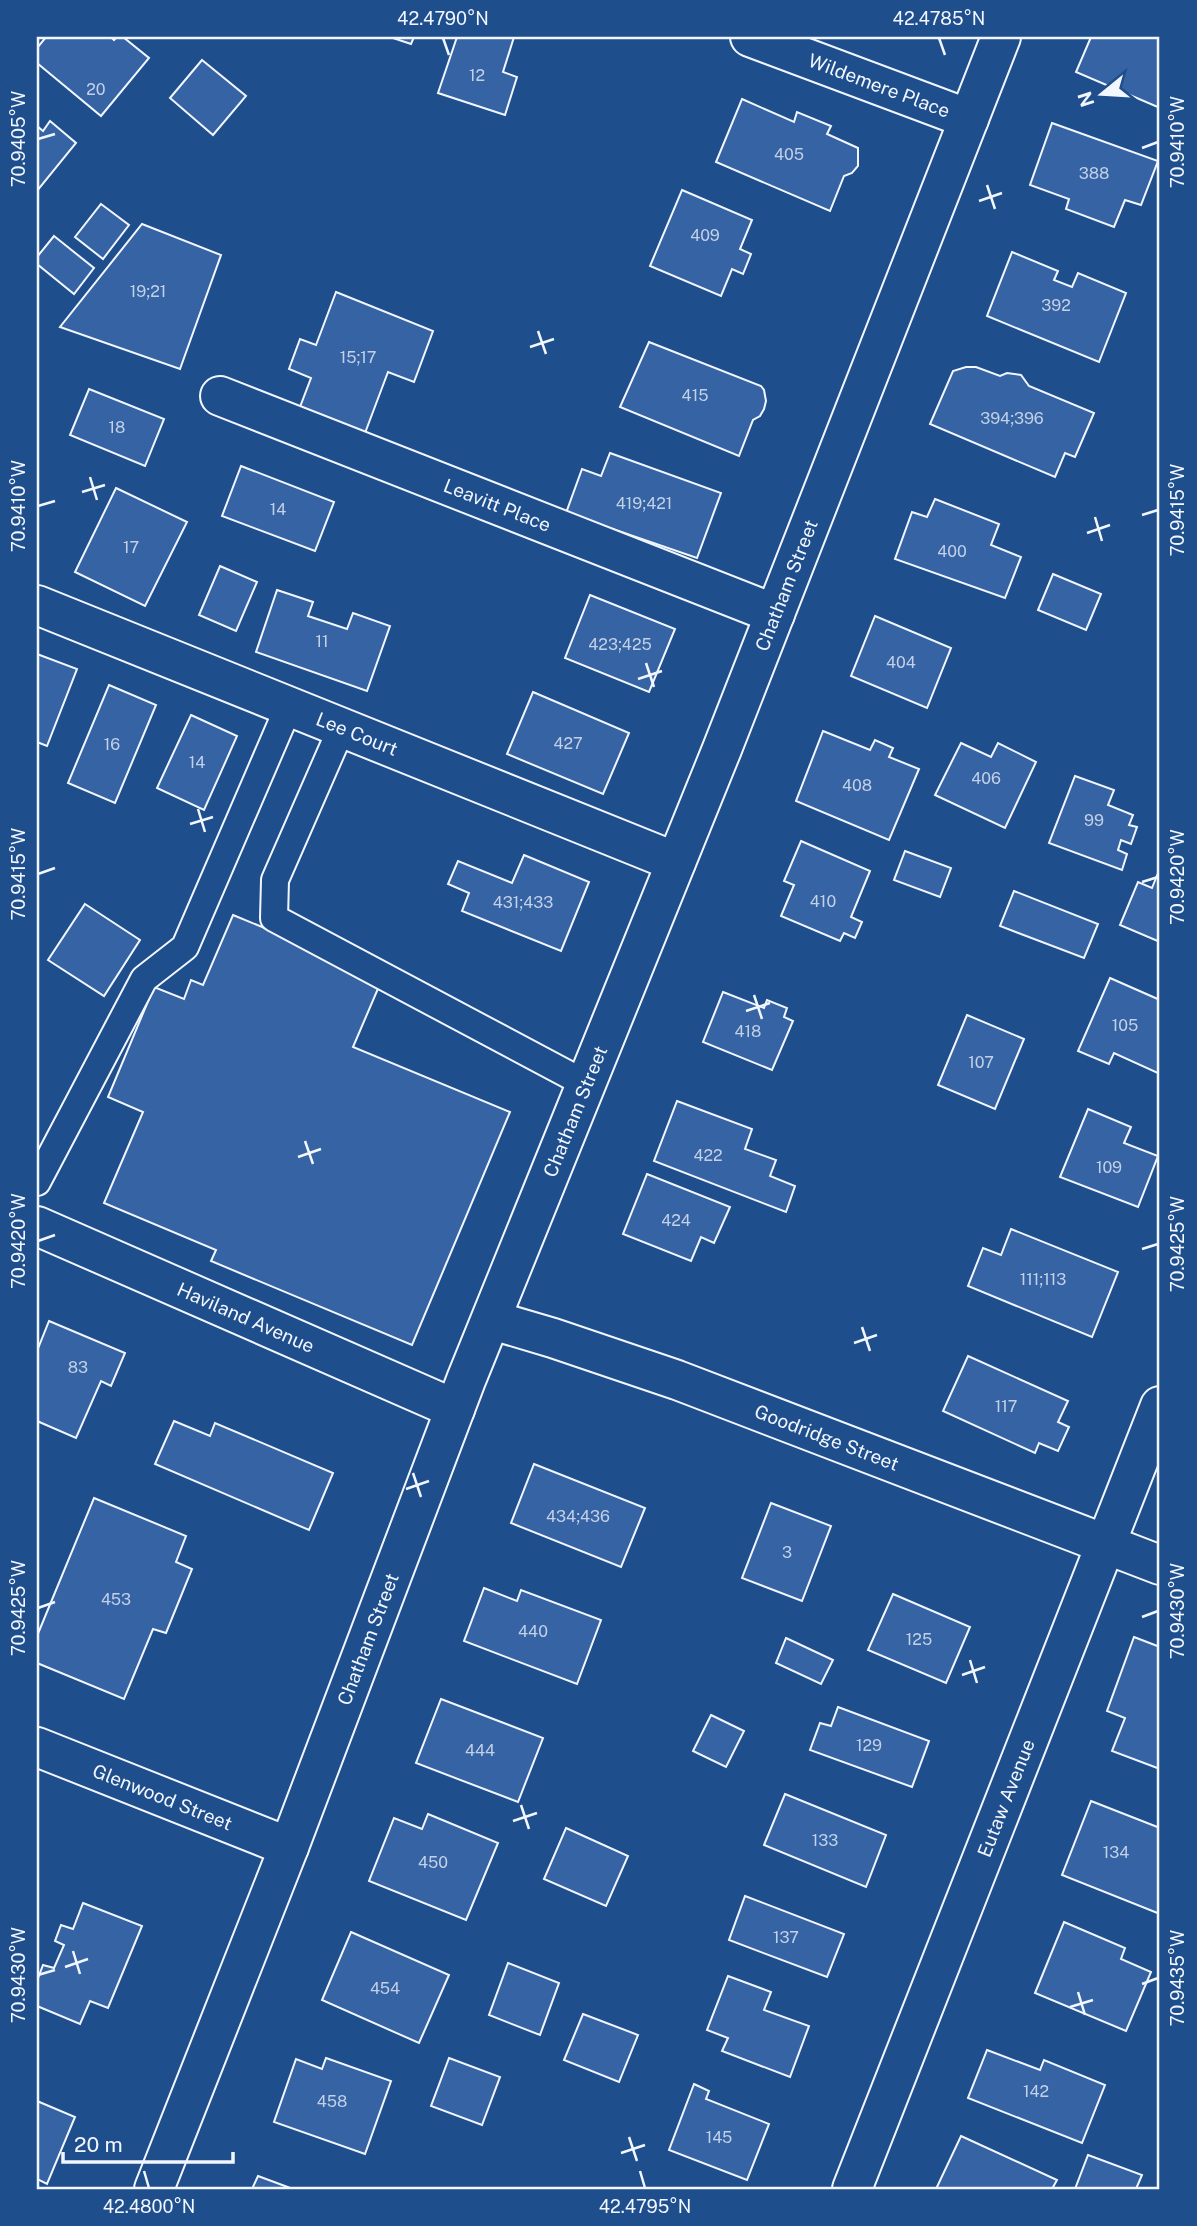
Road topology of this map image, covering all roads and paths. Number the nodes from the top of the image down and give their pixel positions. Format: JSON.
{"nodes":[{"id":1,"x":750,"y":37,"type":"edge"},
{"id":2,"x":1001,"y":37,"type":"edge"},
{"id":3,"x":970,"y":120,"type":"junction"},
{"id":4,"x":220,"y":396,"type":"dead end"},
{"id":5,"x":37,"y":605,"type":"edge"},
{"id":6,"x":775,"y":614,"type":"junction"},
{"id":7,"x":289,"y":706,"type":"junction"},
{"id":8,"x":342,"y":727,"type":"junction"},
{"id":9,"x":676,"y":862,"type":"junction"},
{"id":10,"x":586,"y":1084,"type":"junction"},
{"id":11,"x":37,"y":1182,"type":"edge"},
{"id":12,"x":37,"y":1226,"type":"edge"},
{"id":13,"x":492,"y":1320,"type":"junction"},
{"id":14,"x":1160,"y":1406,"type":"edge"},
{"id":15,"x":455,"y":1409,"type":"junction"},
{"id":16,"x":1105,"y":1545,"type":"junction"},
{"id":17,"x":1160,"y":1565,"type":"edge"},
{"id":18,"x":37,"y":1747,"type":"edge"},
{"id":19,"x":289,"y":1847,"type":"junction"},
{"id":20,"x":154,"y":2189,"type":"edge"},
{"id":21,"x":852,"y":2189,"type":"edge"}],
"edges":[{"from":1,"to":3,"type":"street","name":"Wildemere Place"},
{"from":2,"to":3,"type":"street","name":"Chatham Street"},
{"from":3,"to":6,"type":"street","name":"Chatham Street"},
{"from":4,"to":6,"type":"street","name":"Leavitt Place"},
{"from":5,"to":7,"type":"street","name":"Lee Court"},
{"from":6,"to":9,"type":"street","name":"Chatham Street"},
{"from":7,"to":8,"type":"street","name":"Lee Court"},
{"from":7,"to":11,"type":"lane"},
{"from":8,"to":9,"type":"street","name":"Lee Court"},
{"from":8,"to":10,"type":"lane"},
{"from":9,"to":10,"type":"street","name":"Chatham Street"},
{"from":10,"to":13,"type":"street","name":"Chatham Street"},
{"from":12,"to":15,"type":"street","name":"Haviland Avenue"},
{"from":13,"to":15,"type":"street","name":"Chatham Street"},
{"from":13,"to":16,"type":"street","name":"Goodridge Street"},
{"from":14,"to":16,"type":"street","name":"Eutaw Avenue"},
{"from":15,"to":19,"type":"street","name":"Chatham Street"},
{"from":16,"to":17,"type":"street","name":"Goodridge Street"},
{"from":16,"to":21,"type":"street","name":"Eutaw Avenue"},
{"from":18,"to":19,"type":"street","name":"Glenwood Street"},
{"from":19,"to":20,"type":"street","name":"Chatham Street"}]}
